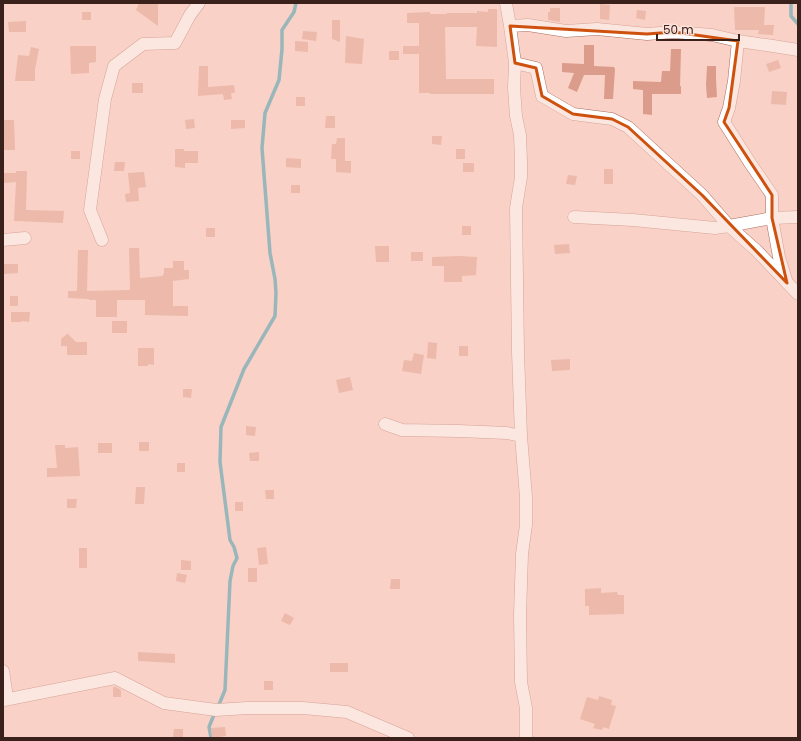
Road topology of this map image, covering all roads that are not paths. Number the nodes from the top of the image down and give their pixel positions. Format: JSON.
{"nodes":[{"id":1,"x":200,"y":3,"type":"edge"},
{"id":2,"x":506,"y":3,"type":"edge"},
{"id":3,"x":510,"y":26,"type":"junction"},
{"id":4,"x":738,"y":42,"type":"junction"},
{"id":5,"x":798,"y":50,"type":"edge"},
{"id":6,"x":515,"y":64,"type":"junction"},
{"id":7,"x":574,"y":217,"type":"dead end"},
{"id":8,"x":798,"y":217,"type":"edge"},
{"id":9,"x":772,"y":218,"type":"junction"},
{"id":10,"x":729,"y":226,"type":"junction"},
{"id":11,"x":25,"y":238,"type":"dead end"},
{"id":12,"x":3,"y":240,"type":"edge"},
{"id":13,"x":102,"y":240,"type":"dead end"},
{"id":14,"x":787,"y":283,"type":"junction"},
{"id":15,"x":798,"y":294,"type":"edge"},
{"id":16,"x":385,"y":424,"type":"dead end"},
{"id":17,"x":521,"y":436,"type":"junction"},
{"id":18,"x":3,"y":671,"type":"edge"},
{"id":19,"x":4,"y":700,"type":"edge"},
{"id":20,"x":408,"y":738,"type":"edge"},
{"id":21,"x":526,"y":738,"type":"edge"}],
"edges":[{"from":1,"to":13,"type":"street"},
{"from":2,"to":3,"type":"street"},
{"from":3,"to":4,"type":"street"},
{"from":3,"to":6,"type":"street"},
{"from":4,"to":5,"type":"street"},
{"from":4,"to":9,"type":"street"},
{"from":6,"to":10,"type":"street"},
{"from":6,"to":17,"type":"street"},
{"from":7,"to":10,"type":"street"},
{"from":8,"to":9,"type":"street"},
{"from":9,"to":10,"type":"street"},
{"from":9,"to":14,"type":"street"},
{"from":10,"to":14,"type":"street"},
{"from":11,"to":12,"type":"street"},
{"from":14,"to":15,"type":"street"},
{"from":16,"to":17,"type":"street"},
{"from":17,"to":21,"type":"street"},
{"from":18,"to":19,"type":"street"},
{"from":19,"to":20,"type":"street"}]}
